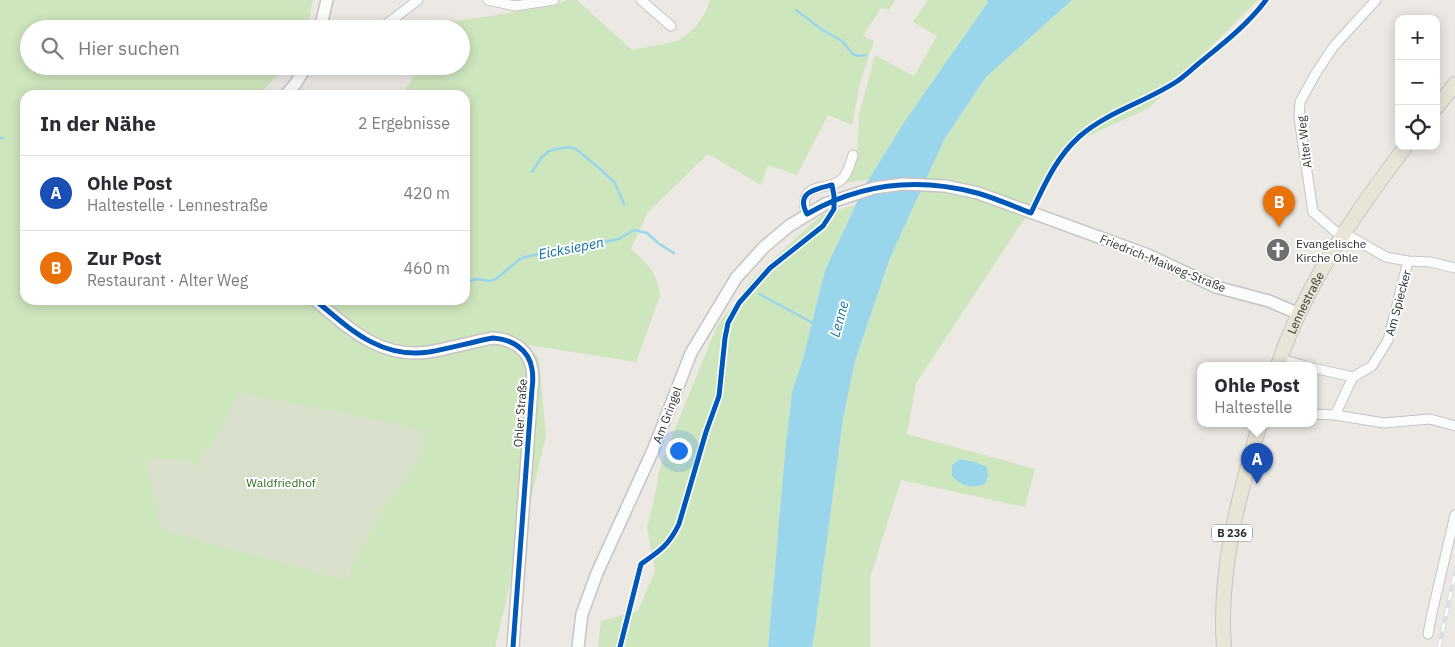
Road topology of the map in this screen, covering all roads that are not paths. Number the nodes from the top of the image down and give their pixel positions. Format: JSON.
{"nodes":[{"id":1,"x":327,"y":0,"type":"edge"},
{"id":2,"x":418,"y":0,"type":"edge"},
{"id":3,"x":488,"y":0,"type":"edge"},
{"id":4,"x":554,"y":0,"type":"edge"},
{"id":5,"x":641,"y":0,"type":"edge"},
{"id":6,"x":1376,"y":0,"type":"edge"},
{"id":7,"x":322,"y":20,"type":"edge"},
{"id":8,"x":392,"y":20,"type":"edge"},
{"id":9,"x":671,"y":26,"type":"dead end"},
{"id":10,"x":301,"y":75,"type":"edge"},
{"id":11,"x":1455,"y":84,"type":"edge"},
{"id":12,"x":290,"y":90,"type":"edge"},
{"id":13,"x":1438,"y":105,"type":"edge"},
{"id":14,"x":1403,"y":150,"type":"edge"},
{"id":15,"x":853,"y":155,"type":"dead end"},
{"id":16,"x":825,"y":204,"type":"joint"},
{"id":17,"x":807,"y":214,"type":"junction"},
{"id":18,"x":1343,"y":235,"type":"junction"},
{"id":19,"x":1408,"y":261,"type":"junction"},
{"id":20,"x":1455,"y":268,"type":"edge"},
{"id":21,"x":321,"y":305,"type":"edge"},
{"id":22,"x":1298,"y":314,"type":"junction"},
{"id":23,"x":1279,"y":362,"type":"edge"},
{"id":24,"x":1317,"y":369,"type":"edge"},
{"id":25,"x":1353,"y":377,"type":"junction"},
{"id":26,"x":1317,"y":414,"type":"edge"},
{"id":27,"x":1335,"y":415,"type":"junction"},
{"id":28,"x":1455,"y":426,"type":"edge"},
{"id":29,"x":1259,"y":427,"type":"edge"},
{"id":30,"x":1455,"y":515,"type":"edge"},
{"id":31,"x":1428,"y":634,"type":"dead end"},
{"id":32,"x":513,"y":647,"type":"edge"},
{"id":33,"x":578,"y":647,"type":"edge"},
{"id":34,"x":1224,"y":647,"type":"edge"}],
"edges":[{"from":1,"to":7,"type":"street"},
{"from":2,"to":8,"type":"street"},
{"from":3,"to":4,"type":"street"},
{"from":5,"to":9,"type":"street"},
{"from":6,"to":18,"type":"street","name":"Alter Weg"},
{"from":10,"to":12,"type":"street"},
{"from":11,"to":13,"type":"main road"},
{"from":14,"to":18,"type":"main road","name":"Lennestraße"},
{"from":15,"to":17,"type":"street"},
{"from":16,"to":17,"type":"street","name":"Am Gringel"},
{"from":16,"to":22,"type":"street","name":"Friedrich-Maiweg-Straße"},
{"from":17,"to":33,"type":"street","name":"Am Gringel"},
{"from":18,"to":19,"type":"street","name":"Alter Weg"},
{"from":18,"to":22,"type":"main road","name":"Lennestraße"},
{"from":19,"to":20,"type":"street","name":"Alter Weg"},
{"from":19,"to":25,"type":"street","name":"Am Spiecker"},
{"from":21,"to":32,"type":"street","name":"Ohler Straße"},
{"from":22,"to":23,"type":"main road","name":"Lennestraße"},
{"from":24,"to":25,"type":"street"},
{"from":25,"to":27,"type":"street"},
{"from":26,"to":27,"type":"street"},
{"from":27,"to":28,"type":"street"},
{"from":29,"to":34,"type":"main road","number":"B 236"},
{"from":30,"to":31,"type":"street"}]}
